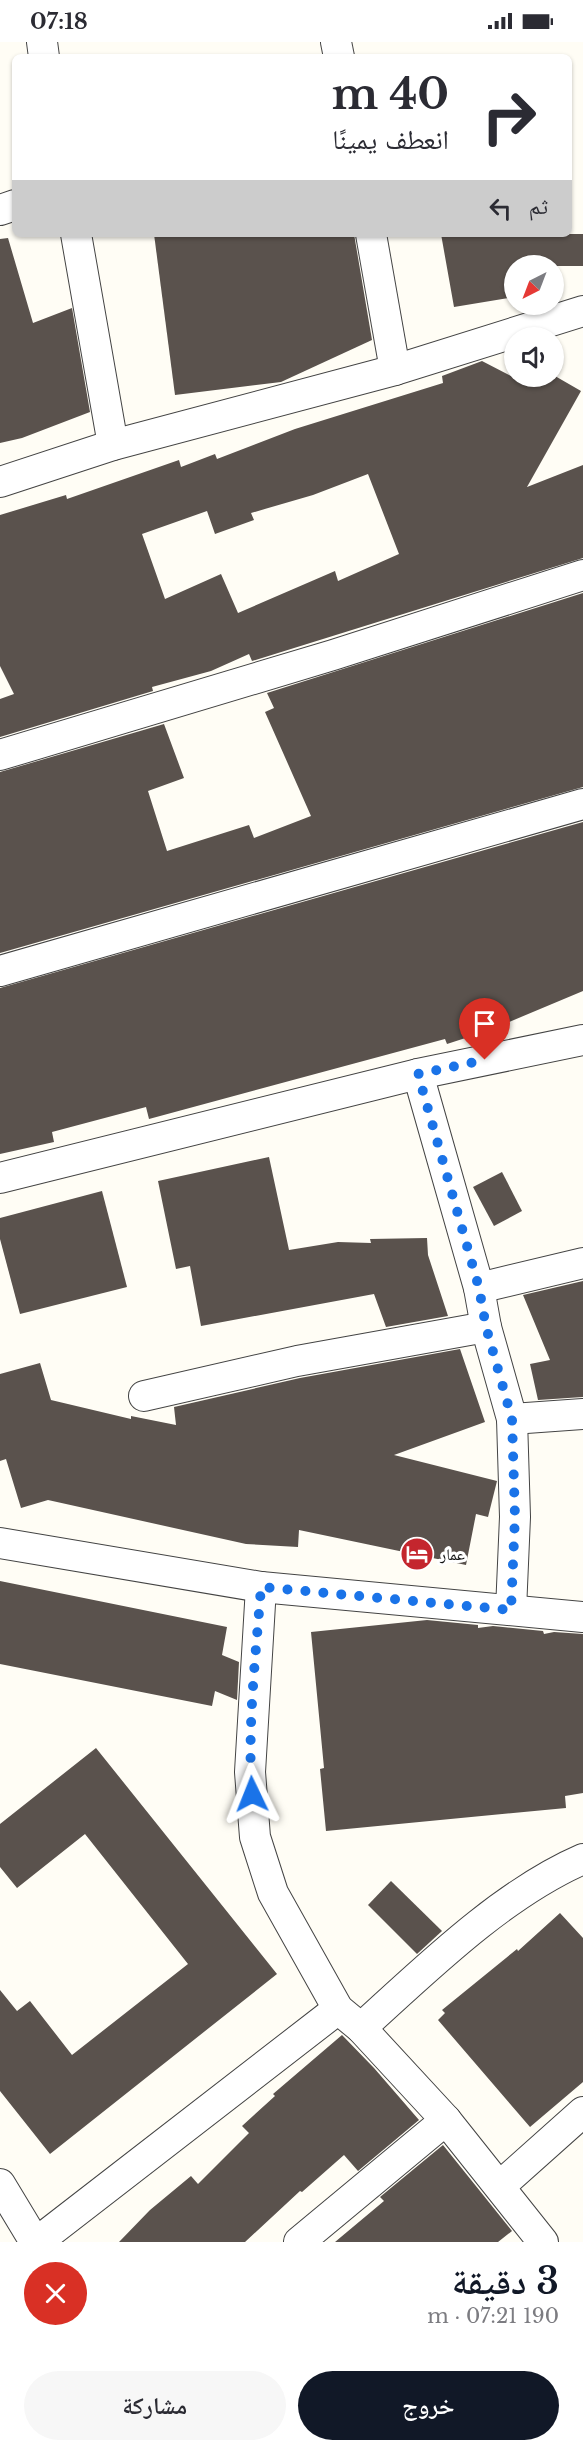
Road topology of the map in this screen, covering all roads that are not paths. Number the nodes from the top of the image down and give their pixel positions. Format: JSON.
{"nodes":[{"id":1,"x":77,"y":237,"type":"edge"},
{"id":2,"x":371,"y":237,"type":"edge"},
{"id":3,"x":583,"y":311,"type":"edge"},
{"id":4,"x":395,"y":370,"type":"junction"},
{"id":5,"x":113,"y":445,"type":"junction"},
{"id":6,"x":0,"y":482,"type":"edge"},
{"id":7,"x":583,"y":575,"type":"edge"},
{"id":8,"x":0,"y":755,"type":"edge"},
{"id":9,"x":583,"y":804,"type":"edge"},
{"id":10,"x":0,"y":971,"type":"edge"},
{"id":11,"x":583,"y":1040,"type":"edge"},
{"id":12,"x":418,"y":1074,"type":"junction"},
{"id":13,"x":0,"y":1178,"type":"edge"},
{"id":14,"x":583,"y":1263,"type":"edge"},
{"id":15,"x":479,"y":1288,"type":"junction"},
{"id":16,"x":486,"y":1327,"type":"junction"},
{"id":17,"x":144,"y":1396,"type":"dead end"},
{"id":18,"x":583,"y":1414,"type":"edge"},
{"id":19,"x":512,"y":1419,"type":"junction"},
{"id":20,"x":0,"y":1543,"type":"edge"},
{"id":21,"x":261,"y":1587,"type":"junction"},
{"id":22,"x":511,"y":1610,"type":"junction"},
{"id":23,"x":583,"y":1617,"type":"edge"},
{"id":24,"x":583,"y":1859,"type":"edge"},
{"id":25,"x":338,"y":2009,"type":"junction"},
{"id":26,"x":361,"y":2028,"type":"junction"},
{"id":27,"x":583,"y":2112,"type":"edge"},
{"id":28,"x":446,"y":2120,"type":"junction"},
{"id":29,"x":500,"y":2186,"type":"junction"},
{"id":30,"x":2,"y":2193,"type":"edge"},
{"id":31,"x":36,"y":2242,"type":"edge"},
{"id":32,"x":299,"y":2242,"type":"edge"},
{"id":33,"x":543,"y":2242,"type":"edge"}],
"edges":[{"from":1,"to":5,"type":"street"},
{"from":2,"to":4,"type":"street"},
{"from":3,"to":4,"type":"street"},
{"from":4,"to":5,"type":"street"},
{"from":5,"to":6,"type":"street"},
{"from":7,"to":8,"type":"street"},
{"from":9,"to":10,"type":"street"},
{"from":11,"to":12,"type":"street"},
{"from":12,"to":13,"type":"street"},
{"from":12,"to":15,"type":"street"},
{"from":14,"to":15,"type":"street"},
{"from":15,"to":16,"type":"street"},
{"from":16,"to":17,"type":"street"},
{"from":16,"to":19,"type":"street"},
{"from":18,"to":19,"type":"street"},
{"from":19,"to":22,"type":"street"},
{"from":20,"to":21,"type":"street"},
{"from":21,"to":22,"type":"street"},
{"from":21,"to":25,"type":"street"},
{"from":22,"to":23,"type":"street"},
{"from":24,"to":26,"type":"street"},
{"from":25,"to":26,"type":"street"},
{"from":25,"to":31,"type":"street"},
{"from":26,"to":28,"type":"street"},
{"from":27,"to":29,"type":"street"},
{"from":28,"to":29,"type":"street"},
{"from":28,"to":32,"type":"street"},
{"from":29,"to":33,"type":"street"},
{"from":30,"to":31,"type":"street"}]}
